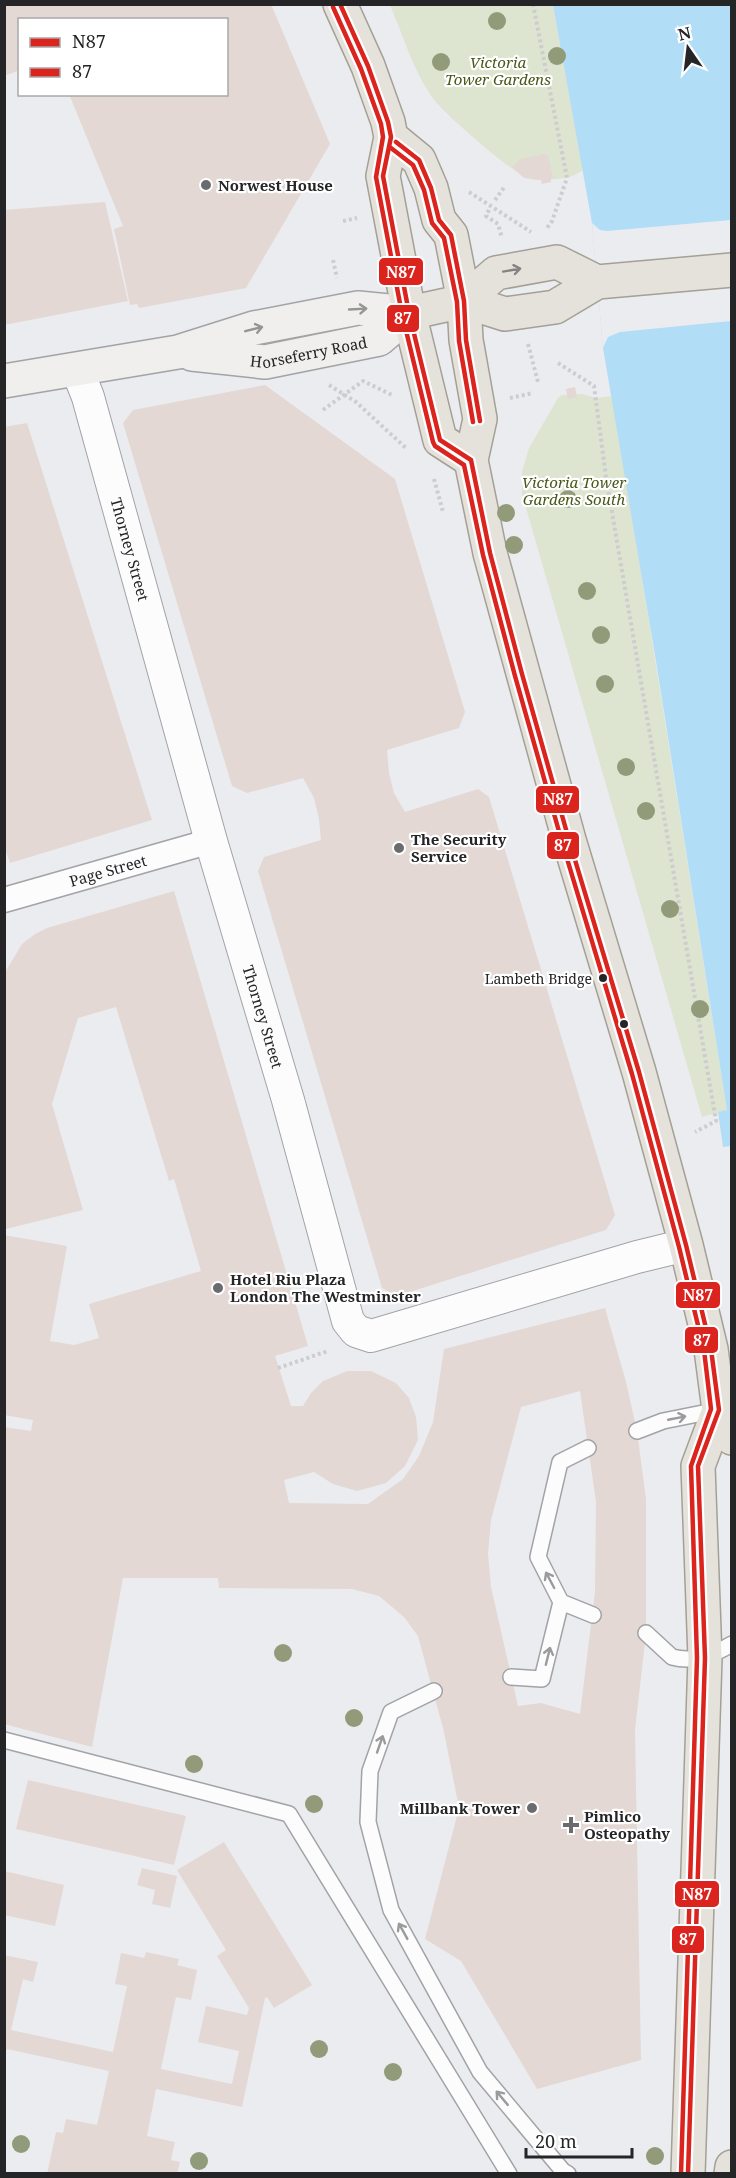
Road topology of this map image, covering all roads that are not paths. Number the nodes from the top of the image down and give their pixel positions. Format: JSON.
{"nodes":[{"id":1,"x":340,"y":4,"type":"edge"},
{"id":2,"x":391,"y":137,"type":"junction"},
{"id":3,"x":732,"y":270,"type":"edge"},
{"id":4,"x":597,"y":282,"type":"junction"},
{"id":5,"x":464,"y":301,"type":"junction"},
{"id":6,"x":409,"y":313,"type":"junction"},
{"id":7,"x":77,"y":369,"type":"junction"},
{"id":8,"x":4,"y":381,"type":"edge"},
{"id":9,"x":471,"y":460,"type":"junction"},
{"id":10,"x":212,"y":841,"type":"junction"},
{"id":11,"x":4,"y":900,"type":"edge"},
{"id":12,"x":687,"y":1245,"type":"junction"},
{"id":13,"x":725,"y":1424,"type":"edge"},
{"id":14,"x":637,"y":1431,"type":"dead end"},
{"id":15,"x":588,"y":1448,"type":"dead end"},
{"id":16,"x":561,"y":1602,"type":"junction"},
{"id":17,"x":593,"y":1615,"type":"dead end"},
{"id":18,"x":646,"y":1633,"type":"dead end"},
{"id":19,"x":718,"y":1651,"type":"edge"},
{"id":20,"x":511,"y":1677,"type":"dead end"},
{"id":21,"x":434,"y":1691,"type":"dead end"},
{"id":22,"x":4,"y":1740,"type":"edge"},
{"id":23,"x":732,"y":2167,"type":"edge"},
{"id":24,"x":509,"y":2174,"type":"edge"},
{"id":25,"x":568,"y":2174,"type":"edge"},
{"id":26,"x":688,"y":2174,"type":"edge"},
{"id":27,"x":731,"y":2174,"type":"edge"}],
"edges":[{"from":1,"to":2,"type":"main road"},
{"from":2,"to":5,"type":"main road"},
{"from":2,"to":6,"type":"main road"},
{"from":3,"to":4,"type":"main road"},
{"from":4,"to":5,"type":"main road"},
{"from":5,"to":4,"type":"main road","one_way":true},
{"from":5,"to":6,"type":"main road"},
{"from":5,"to":9,"type":"main road"},
{"from":6,"to":7,"type":"main road","name":"Horseferry Road"},
{"from":6,"to":9,"type":"main road"},
{"from":7,"to":8,"type":"main road","name":"Horseferry Road"},
{"from":7,"to":10,"type":"street","name":"Thorney Street"},
{"from":9,"to":12,"type":"main road"},
{"from":10,"to":11,"type":"street","name":"Page Street"},
{"from":10,"to":12,"type":"street","name":"Thorney Street"},
{"from":12,"to":13,"type":"main road"},
{"from":14,"to":13,"type":"lane","one_way":true},
{"from":13,"to":19,"type":"main road"},
{"from":16,"to":15,"type":"lane","one_way":true},
{"from":16,"to":17,"type":"lane"},
{"from":20,"to":16,"type":"lane","one_way":true},
{"from":18,"to":19,"type":"lane"},
{"from":19,"to":26,"type":"main road"},
{"from":25,"to":21,"type":"lane","one_way":true},
{"from":22,"to":24,"type":"lane"},
{"from":23,"to":27,"type":"main road"}]}
